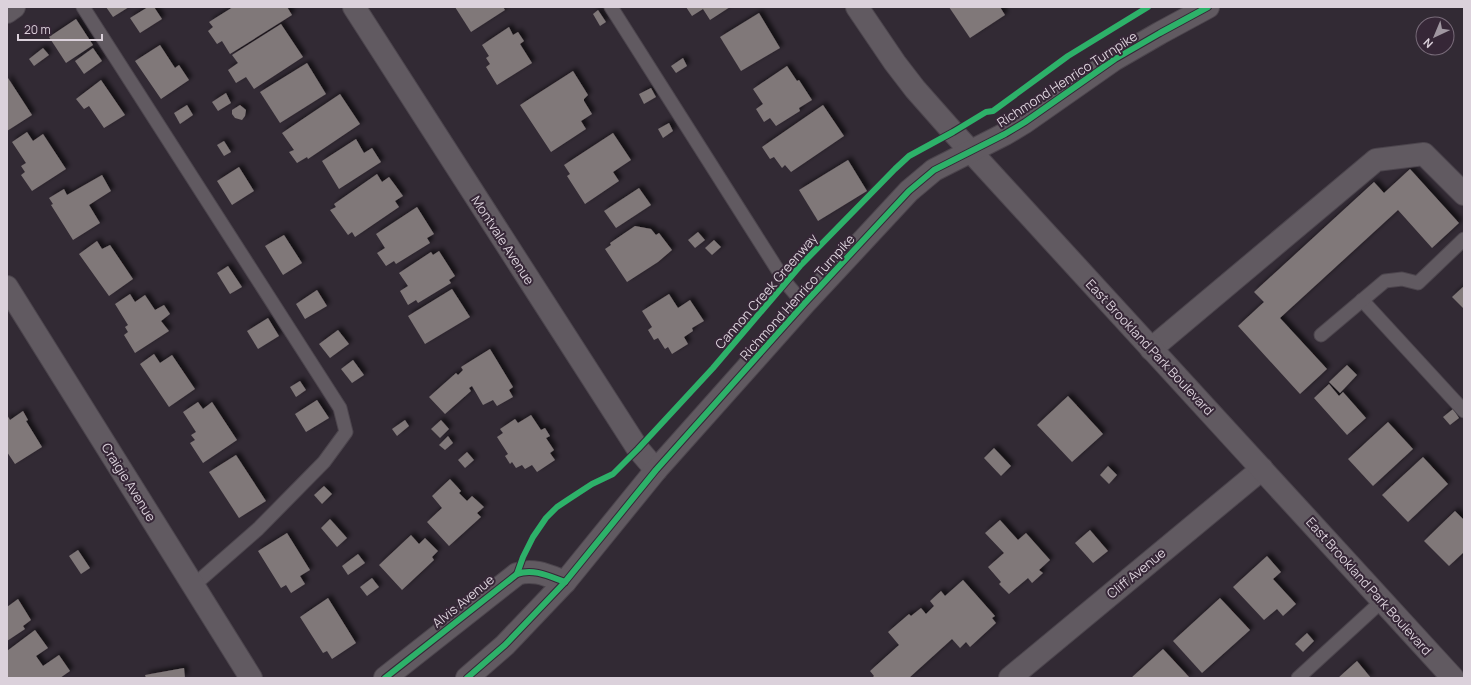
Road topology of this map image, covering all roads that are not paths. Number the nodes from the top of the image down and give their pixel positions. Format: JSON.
{"nodes":[{"id":1,"x":14,"y":7,"type":"edge"},
{"id":2,"x":83,"y":7,"type":"edge"},
{"id":3,"x":354,"y":7,"type":"edge"},
{"id":4,"x":611,"y":7,"type":"edge"},
{"id":5,"x":857,"y":7,"type":"edge"},
{"id":6,"x":1208,"y":7,"type":"edge"},
{"id":7,"x":7,"y":12,"type":"edge"},
{"id":8,"x":970,"y":151,"type":"junction"},
{"id":9,"x":1464,"y":194,"type":"edge"},
{"id":10,"x":1464,"y":239,"type":"edge"},
{"id":11,"x":7,"y":287,"type":"edge"},
{"id":12,"x":1362,"y":300,"type":"junction"},
{"id":13,"x":804,"y":304,"type":"junction"},
{"id":14,"x":1321,"y":335,"type":"dead end"},
{"id":15,"x":1151,"y":349,"type":"junction"},
{"id":16,"x":1464,"y":411,"type":"edge"},
{"id":17,"x":1262,"y":469,"type":"junction"},
{"id":18,"x":656,"y":470,"type":"junction"},
{"id":19,"x":565,"y":582,"type":"junction"},
{"id":20,"x":193,"y":586,"type":"junction"},
{"id":21,"x":1382,"y":601,"type":"junction"},
{"id":22,"x":251,"y":678,"type":"edge"},
{"id":23,"x":385,"y":678,"type":"edge"},
{"id":24,"x":467,"y":678,"type":"edge"},
{"id":25,"x":1010,"y":678,"type":"edge"},
{"id":26,"x":1298,"y":678,"type":"edge"},
{"id":27,"x":1453,"y":678,"type":"edge"}],
"edges":[{"from":1,"to":7,"type":"street"},
{"from":2,"to":20,"type":"lane"},
{"from":3,"to":18,"type":"street","name":"Montvale Avenue"},
{"from":4,"to":13,"type":"lane"},
{"from":5,"to":8,"type":"street","name":"East Brookland Park Boulevard"},
{"from":6,"to":8,"type":"street","name":"Richmond Henrico Turnpike"},
{"from":8,"to":13,"type":"street","name":"Richmond Henrico Turnpike"},
{"from":8,"to":15,"type":"street","name":"East Brookland Park Boulevard"},
{"from":9,"to":15,"type":"street"},
{"from":10,"to":12,"type":"lane"},
{"from":11,"to":20,"type":"street","name":"Craigie Avenue"},
{"from":12,"to":14,"type":"lane"},
{"from":12,"to":16,"type":"lane"},
{"from":13,"to":18,"type":"street","name":"Richmond Henrico Turnpike"},
{"from":15,"to":17,"type":"street","name":"East Brookland Park Boulevard"},
{"from":17,"to":21,"type":"street","name":"East Brookland Park Boulevard"},
{"from":17,"to":25,"type":"street","name":"Cliff Avenue"},
{"from":18,"to":19,"type":"street","name":"Richmond Henrico Turnpike"},
{"from":19,"to":23,"type":"street","name":"Alvis Avenue"},
{"from":19,"to":24,"type":"street","name":"Richmond Henrico Turnpike"},
{"from":20,"to":22,"type":"street","name":"Craigie Avenue"},
{"from":21,"to":26,"type":"lane"},
{"from":21,"to":27,"type":"street","name":"East Brookland Park Boulevard"}]}
